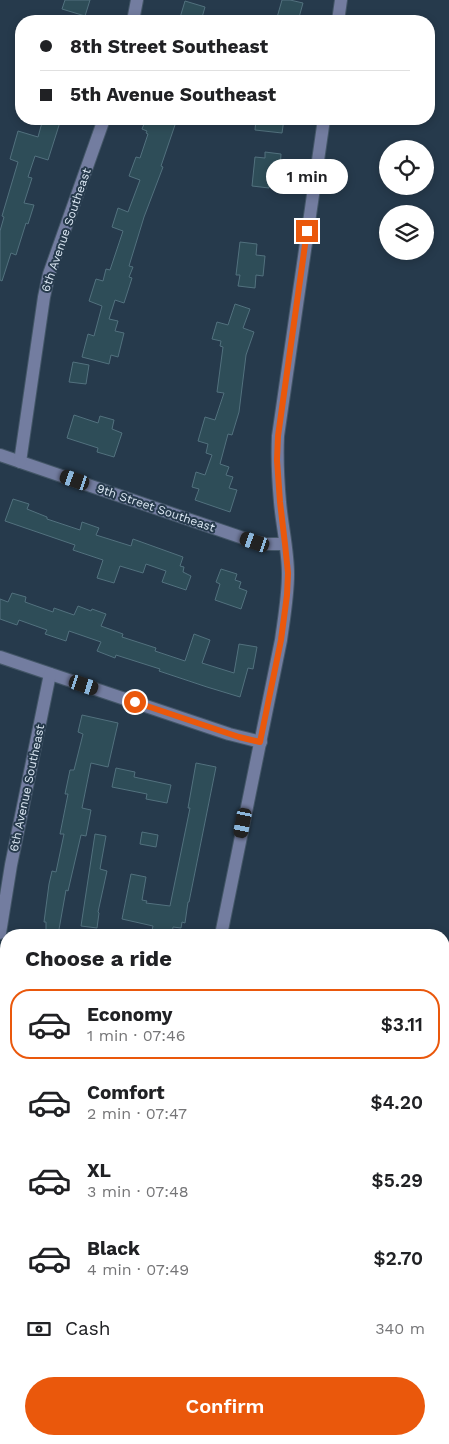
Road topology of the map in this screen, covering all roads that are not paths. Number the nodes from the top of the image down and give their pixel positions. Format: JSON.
{"nodes":[{"id":1,"x":137,"y":0,"type":"edge"},
{"id":2,"x":341,"y":0,"type":"edge"},
{"id":3,"x":134,"y":15,"type":"edge"},
{"id":4,"x":339,"y":15,"type":"edge"},
{"id":5,"x":102,"y":125,"type":"edge"},
{"id":6,"x":323,"y":125,"type":"edge"},
{"id":7,"x":0,"y":455,"type":"edge"},
{"id":8,"x":20,"y":462,"type":"junction"},
{"id":9,"x":285,"y":544,"type":"junction"},
{"id":10,"x":0,"y":657,"type":"edge"},
{"id":11,"x":50,"y":674,"type":"junction"},
{"id":12,"x":260,"y":742,"type":"junction"},
{"id":13,"x":5,"y":863,"type":"edge"},
{"id":14,"x":0,"y":929,"type":"edge"},
{"id":15,"x":222,"y":929,"type":"edge"}],
"edges":[{"from":1,"to":3,"type":"street"},
{"from":2,"to":4,"type":"street"},
{"from":5,"to":8,"type":"street","name":"6th Avenue Southeast"},
{"from":6,"to":9,"type":"street"},
{"from":7,"to":8,"type":"street","name":"9th Street Southeast"},
{"from":8,"to":9,"type":"street","name":"9th Street Southeast"},
{"from":9,"to":12,"type":"street"},
{"from":10,"to":11,"type":"street"},
{"from":11,"to":12,"type":"street"},
{"from":11,"to":13,"type":"street","name":"6th Avenue Southeast"},
{"from":12,"to":15,"type":"street"},
{"from":13,"to":14,"type":"street","name":"6th Avenue Southeast"}]}
